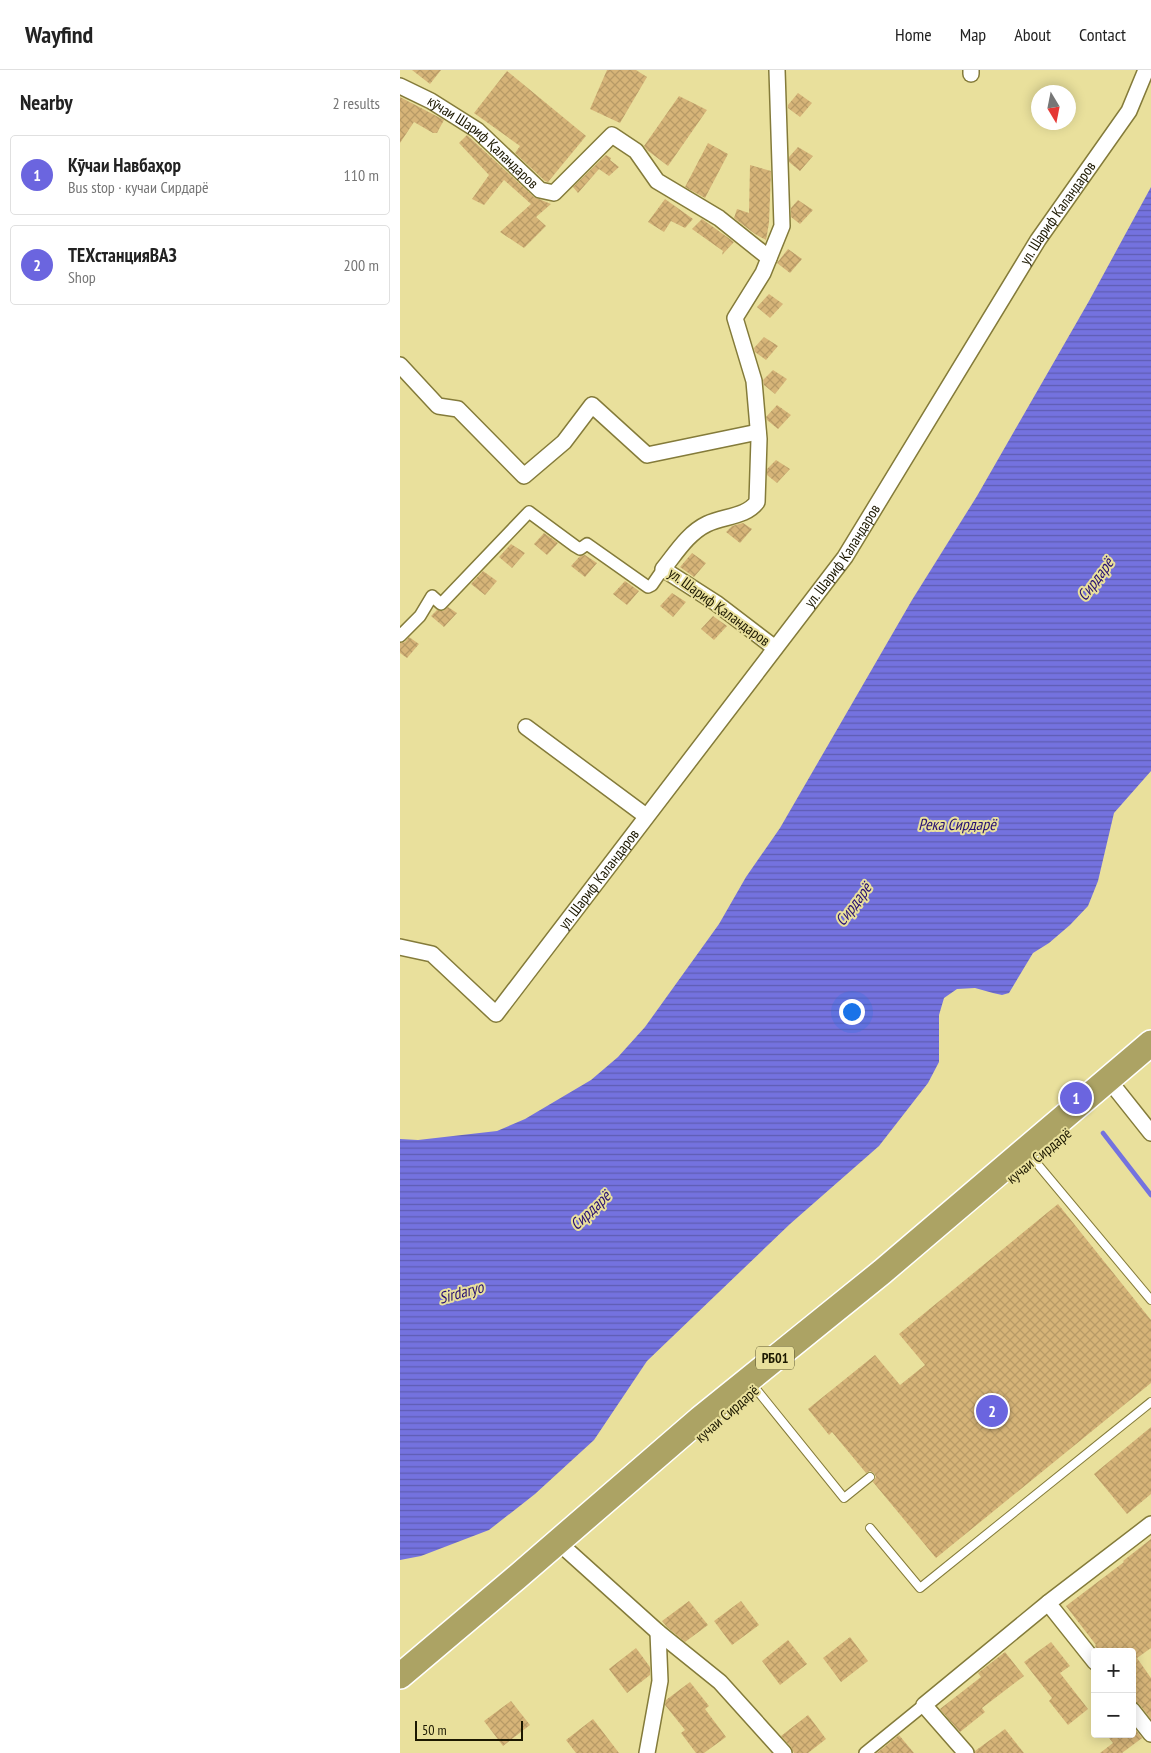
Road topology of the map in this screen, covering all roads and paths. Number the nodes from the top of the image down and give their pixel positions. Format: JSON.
{"nodes":[{"id":1,"x":776,"y":70,"type":"edge"},
{"id":2,"x":1146,"y":70,"type":"edge"},
{"id":3,"x":400,"y":86,"type":"edge"},
{"id":4,"x":769,"y":258,"type":"junction"},
{"id":5,"x":400,"y":365,"type":"edge"},
{"id":6,"x":758,"y":432,"type":"junction"},
{"id":7,"x":663,"y":569,"type":"junction"},
{"id":8,"x":400,"y":636,"type":"edge"},
{"id":9,"x":775,"y":648,"type":"junction"},
{"id":10,"x":526,"y":727,"type":"dead end"},
{"id":11,"x":646,"y":816,"type":"junction"},
{"id":12,"x":400,"y":946,"type":"edge"},
{"id":13,"x":1151,"y":1043,"type":"edge"},
{"id":14,"x":1151,"y":1065,"type":"edge"},
{"id":15,"x":1114,"y":1085,"type":"junction"},
{"id":16,"x":1151,"y":1132,"type":"edge"},
{"id":17,"x":1034,"y":1160,"type":"junction"},
{"id":18,"x":1151,"y":1300,"type":"edge"},
{"id":19,"x":752,"y":1384,"type":"junction"},
{"id":20,"x":1151,"y":1402,"type":"edge"},
{"id":21,"x":870,"y":1477,"type":"dead end"},
{"id":22,"x":1151,"y":1524,"type":"edge"},
{"id":23,"x":870,"y":1528,"type":"dead end"},
{"id":24,"x":563,"y":1546,"type":"junction"},
{"id":25,"x":1048,"y":1603,"type":"junction"},
{"id":26,"x":658,"y":1632,"type":"junction"},
{"id":27,"x":1091,"y":1657,"type":"edge"},
{"id":28,"x":400,"y":1676,"type":"edge"},
{"id":29,"x":400,"y":1692,"type":"edge"},
{"id":30,"x":924,"y":1705,"type":"junction"},
{"id":31,"x":1136,"y":1715,"type":"edge"},
{"id":32,"x":1151,"y":1734,"type":"edge"},
{"id":33,"x":646,"y":1753,"type":"edge"},
{"id":34,"x":784,"y":1753,"type":"edge"},
{"id":35,"x":865,"y":1753,"type":"edge"},
{"id":36,"x":966,"y":1753,"type":"edge"}],
"edges":[{"from":1,"to":4,"type":"street"},
{"from":2,"to":9,"type":"street","name":"ул. Шариф Каландаров"},
{"from":3,"to":4,"type":"street","name":"кӯчаи Шариф Қаландаров"},
{"from":4,"to":6,"type":"street"},
{"from":5,"to":6,"type":"street"},
{"from":6,"to":7,"type":"street","name":"ул. Шариф Қаландаров"},
{"from":7,"to":8,"type":"street"},
{"from":7,"to":9,"type":"street","name":"ул. Шариф Қаландаров"},
{"from":9,"to":11,"type":"street","name":"ул. Шариф Каландаров"},
{"from":10,"to":11,"type":"street"},
{"from":11,"to":12,"type":"street","name":"ул. Шариф Каландаров"},
{"from":13,"to":15,"type":"highway","number":"РБ01"},
{"from":14,"to":15,"type":"highway","name":"кучаи Сирдарё","number":"РБ01"},
{"from":15,"to":16,"type":"street"},
{"from":15,"to":17,"type":"highway","name":"кучаи Сирдарё","number":"РБ01"},
{"from":15,"to":19,"type":"highway","number":"РБ01"},
{"from":17,"to":18,"type":"lane"},
{"from":17,"to":19,"type":"highway","name":"кучаи Сирдарё","number":"РБ01"},
{"from":19,"to":21,"type":"lane"},
{"from":19,"to":24,"type":"highway","number":"РБ01"},
{"from":20,"to":23,"type":"lane"},
{"from":22,"to":25,"type":"street"},
{"from":24,"to":26,"type":"street"},
{"from":24,"to":28,"type":"highway","number":"РБ01"},
{"from":24,"to":29,"type":"highway","number":"РБ01"},
{"from":25,"to":27,"type":"street"},
{"from":25,"to":30,"type":"street"},
{"from":26,"to":33,"type":"street"},
{"from":26,"to":34,"type":"street"},
{"from":30,"to":35,"type":"street"},
{"from":30,"to":36,"type":"street"},
{"from":31,"to":32,"type":"street"}]}
